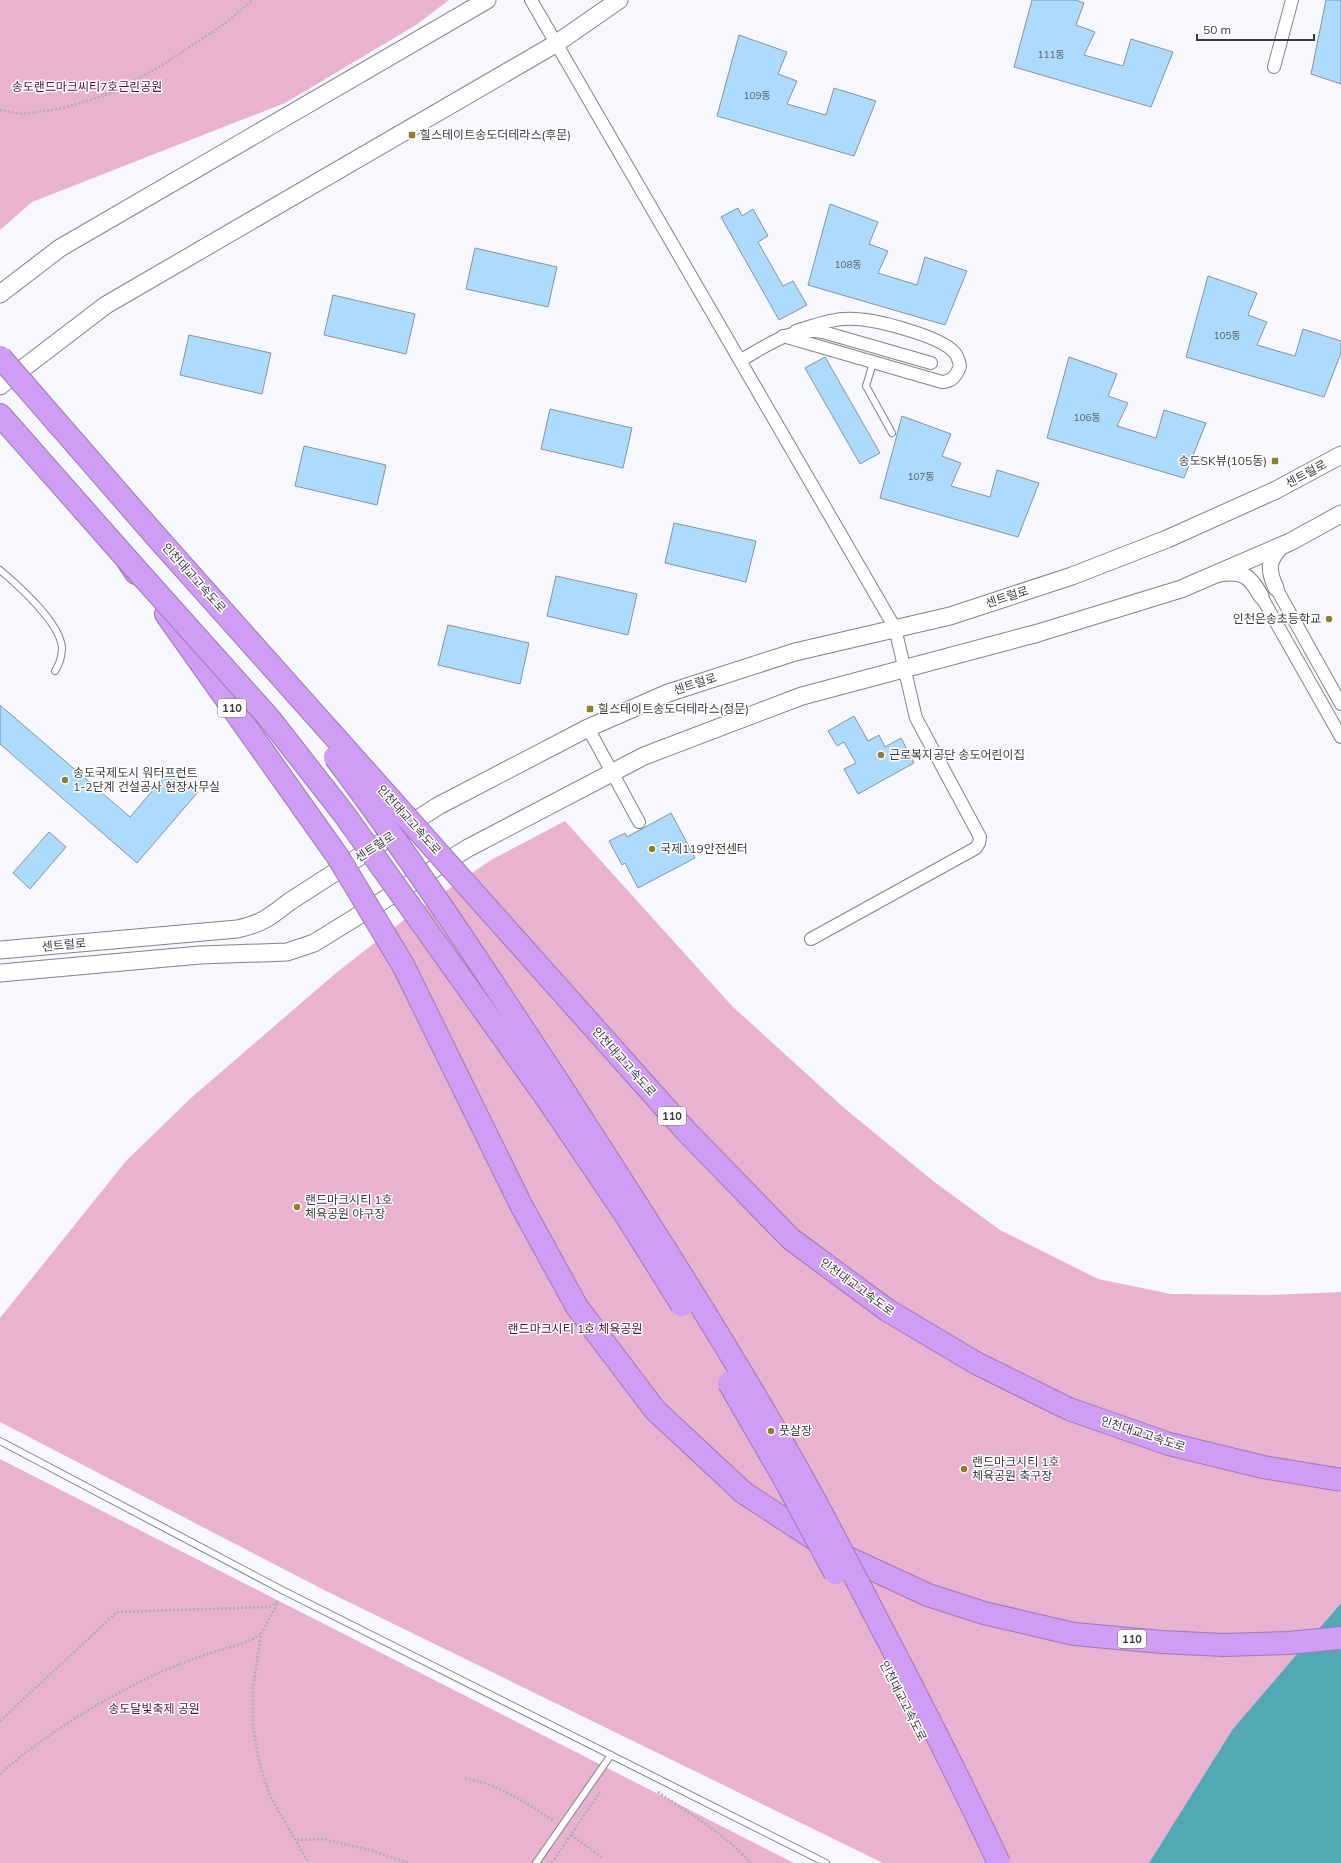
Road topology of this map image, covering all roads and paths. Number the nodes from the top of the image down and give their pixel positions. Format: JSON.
{"nodes":[{"id":1,"x":253,"y":0,"type":"edge"},
{"id":2,"x":487,"y":0,"type":"edge"},
{"id":3,"x":531,"y":0,"type":"edge"},
{"id":4,"x":619,"y":0,"type":"edge"},
{"id":5,"x":1292,"y":0,"type":"edge"},
{"id":6,"x":557,"y":43,"type":"junction"},
{"id":7,"x":1274,"y":67,"type":"dead end"},
{"id":8,"x":0,"y":110,"type":"edge"},
{"id":9,"x":0,"y":294,"type":"edge"},
{"id":10,"x":796,"y":331,"type":"junction"},
{"id":11,"x":783,"y":336,"type":"junction"},
{"id":12,"x":0,"y":357,"type":"edge"},
{"id":13,"x":741,"y":360,"type":"junction"},
{"id":14,"x":873,"y":362,"type":"junction"},
{"id":15,"x":931,"y":363,"type":"dead end"},
{"id":16,"x":0,"y":386,"type":"edge"},
{"id":17,"x":0,"y":415,"type":"edge"},
{"id":18,"x":892,"y":433,"type":"dead end"},
{"id":19,"x":1341,"y":455,"type":"edge"},
{"id":20,"x":1341,"y":514,"type":"edge"},
{"id":21,"x":154,"y":534,"type":"junction"},
{"id":22,"x":1283,"y":545,"type":"junction"},
{"id":23,"x":126,"y":558,"type":"junction"},
{"id":24,"x":0,"y":570,"type":"edge"},
{"id":25,"x":1212,"y":575,"type":"junction"},
{"id":26,"x":1276,"y":588,"type":"joint"},
{"id":27,"x":1261,"y":596,"type":"joint"},
{"id":28,"x":895,"y":628,"type":"junction"},
{"id":29,"x":905,"y":668,"type":"junction"},
{"id":30,"x":55,"y":671,"type":"dead end"},
{"id":31,"x":1341,"y":704,"type":"edge"},
{"id":32,"x":588,"y":728,"type":"junction"},
{"id":33,"x":1341,"y":737,"type":"edge"},
{"id":34,"x":612,"y":773,"type":"junction"},
{"id":35,"x":639,"y":822,"type":"dead end"},
{"id":36,"x":811,"y":939,"type":"dead end"},
{"id":37,"x":0,"y":950,"type":"edge"},
{"id":38,"x":0,"y":973,"type":"edge"},
{"id":39,"x":0,"y":1441,"type":"edge"},
{"id":40,"x":1341,"y":1480,"type":"edge"},
{"id":41,"x":284,"y":1591,"type":"junction"},
{"id":42,"x":278,"y":1601,"type":"junction"},
{"id":43,"x":262,"y":1633,"type":"junction"},
{"id":44,"x":1341,"y":1638,"type":"edge"},
{"id":45,"x":0,"y":1721,"type":"edge"},
{"id":46,"x":611,"y":1755,"type":"junction"},
{"id":47,"x":0,"y":1774,"type":"edge"},
{"id":48,"x":465,"y":1778,"type":"dead end"},
{"id":49,"x":604,"y":1786,"type":"dead end"},
{"id":50,"x":658,"y":1792,"type":"dead end"},
{"id":51,"x":554,"y":1821,"type":"dead end"},
{"id":52,"x":571,"y":1835,"type":"junction"},
{"id":53,"x":297,"y":1840,"type":"junction"},
{"id":54,"x":603,"y":1858,"type":"dead end"},
{"id":55,"x":309,"y":1863,"type":"edge"},
{"id":56,"x":409,"y":1863,"type":"edge"},
{"id":57,"x":536,"y":1863,"type":"edge"},
{"id":58,"x":552,"y":1863,"type":"edge"},
{"id":59,"x":751,"y":1863,"type":"edge"},
{"id":60,"x":826,"y":1863,"type":"edge"},
{"id":61,"x":984,"y":1863,"type":"edge"},
{"id":62,"x":999,"y":1863,"type":"edge"}],
"edges":[{"from":1,"to":8,"type":"path"},
{"from":2,"to":9,"type":"main road"},
{"from":3,"to":6,"type":"street"},
{"from":4,"to":6,"type":"main road"},
{"from":5,"to":7,"type":"street"},
{"from":6,"to":13,"type":"street"},
{"from":6,"to":16,"type":"main road"},
{"from":10,"to":11,"type":"street"},
{"from":10,"to":14,"type":"street"},
{"from":10,"to":15,"type":"street"},
{"from":11,"to":13,"type":"street"},
{"from":11,"to":14,"type":"street"},
{"from":12,"to":21,"type":"highway","name":"인천대교고속도로","number":"110","bridge":true},
{"from":13,"to":28,"type":"street"},
{"from":14,"to":18,"type":"lane"},
{"from":17,"to":23,"type":"highway","name":"인천대교고속도로","number":"110"},
{"from":19,"to":28,"type":"main road","name":"센트럴로"},
{"from":20,"to":22,"type":"main road","name":"센트럴로"},
{"from":21,"to":40,"type":"highway","name":"인천대교고속도로","number":"110","bridge":true},
{"from":21,"to":62,"type":"highway","name":"인천대교고속도로","bridge":true},
{"from":22,"to":25,"type":"main road","name":"센트럴로"},
{"from":22,"to":26,"type":"street"},
{"from":23,"to":44,"type":"highway","name":"인천대교고속도로","number":"110","bridge":true},
{"from":23,"to":61,"type":"highway","name":"인천대교고속도로","bridge":true},
{"from":24,"to":30,"type":"lane"},
{"from":25,"to":27,"type":"street"},
{"from":25,"to":29,"type":"main road","name":"센트럴로"},
{"from":26,"to":31,"type":"street"},
{"from":27,"to":33,"type":"street"},
{"from":28,"to":29,"type":"street"},
{"from":28,"to":32,"type":"main road","name":"센트럴로"},
{"from":29,"to":34,"type":"main road","name":"센트럴로"},
{"from":29,"to":36,"type":"street"},
{"from":32,"to":34,"type":"street"},
{"from":32,"to":37,"type":"main road","name":"센트럴로"},
{"from":34,"to":35,"type":"street"},
{"from":34,"to":38,"type":"main road","name":"센트럴로"},
{"from":39,"to":41,"type":"lane"},
{"from":41,"to":42,"type":"path"},
{"from":41,"to":46,"type":"lane"},
{"from":42,"to":43,"type":"path"},
{"from":42,"to":45,"type":"path"},
{"from":43,"to":47,"type":"path"},
{"from":43,"to":53,"type":"path"},
{"from":46,"to":57,"type":"lane"},
{"from":46,"to":60,"type":"lane"},
{"from":48,"to":51,"type":"path"},
{"from":49,"to":52,"type":"path"},
{"from":50,"to":59,"type":"path"},
{"from":52,"to":54,"type":"path"},
{"from":52,"to":58,"type":"path"},
{"from":53,"to":55,"type":"path"},
{"from":53,"to":56,"type":"path"}]}
